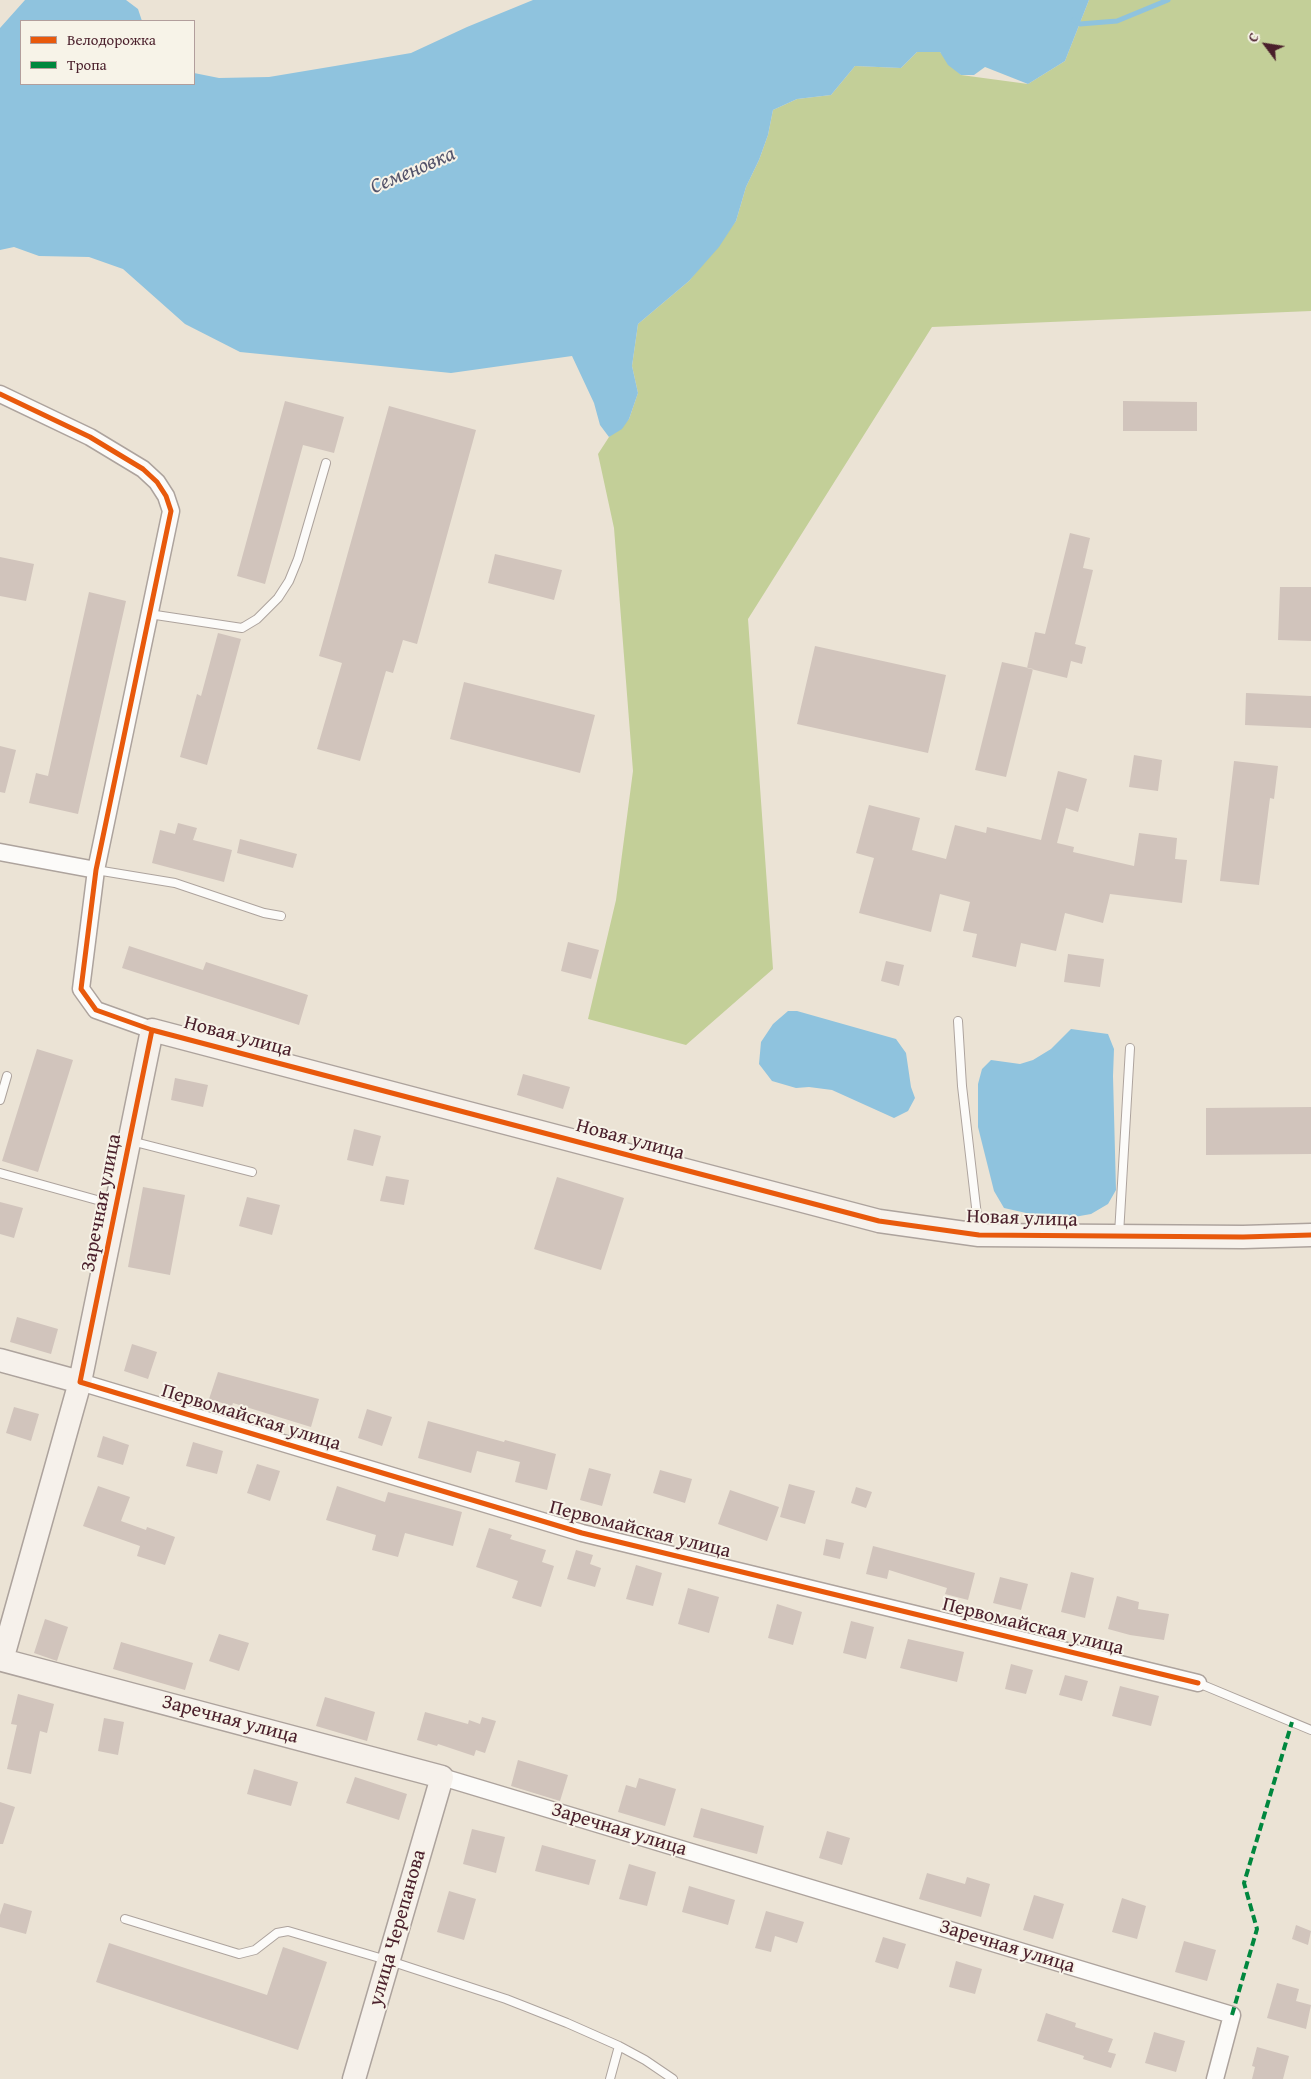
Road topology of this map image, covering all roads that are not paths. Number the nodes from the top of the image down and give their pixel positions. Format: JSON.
{"nodes":[{"id":1,"x":0,"y":394,"type":"edge"},
{"id":2,"x":326,"y":463,"type":"dead end"},
{"id":3,"x":149,"y":614,"type":"junction"},
{"id":4,"x":0,"y":852,"type":"edge"},
{"id":5,"x":96,"y":870,"type":"junction"},
{"id":6,"x":281,"y":916,"type":"dead end"},
{"id":7,"x":958,"y":1021,"type":"dead end"},
{"id":8,"x":152,"y":1030,"type":"junction"},
{"id":9,"x":1130,"y":1048,"type":"dead end"},
{"id":10,"x":7,"y":1076,"type":"dead end"},
{"id":11,"x":0,"y":1100,"type":"edge"},
{"id":12,"x":129,"y":1140,"type":"junction"},
{"id":13,"x":252,"y":1172,"type":"dead end"},
{"id":14,"x":0,"y":1173,"type":"edge"},
{"id":15,"x":117,"y":1205,"type":"junction"},
{"id":16,"x":979,"y":1235,"type":"junction"},
{"id":17,"x":1311,"y":1235,"type":"edge"},
{"id":18,"x":1119,"y":1236,"type":"junction"},
{"id":19,"x":0,"y":1360,"type":"edge"},
{"id":20,"x":80,"y":1382,"type":"junction"},
{"id":21,"x":1,"y":1663,"type":"edge"},
{"id":22,"x":1198,"y":1683,"type":"joint"},
{"id":23,"x":1311,"y":1730,"type":"edge"},
{"id":24,"x":442,"y":1777,"type":"junction"},
{"id":25,"x":125,"y":1919,"type":"dead end"},
{"id":26,"x":390,"y":1961,"type":"junction"},
{"id":27,"x":619,"y":2046,"type":"junction"},
{"id":28,"x":354,"y":2079,"type":"edge"},
{"id":29,"x":610,"y":2079,"type":"edge"},
{"id":30,"x":673,"y":2079,"type":"edge"},
{"id":31,"x":1215,"y":2079,"type":"edge"}],
"edges":[{"from":1,"to":3,"type":"street","name":"Новая улица"},
{"from":2,"to":3,"type":"lane"},
{"from":3,"to":5,"type":"street","name":"Новая улица"},
{"from":4,"to":5,"type":"street"},
{"from":5,"to":6,"type":"lane"},
{"from":5,"to":8,"type":"street","name":"Новая улица"},
{"from":7,"to":16,"type":"lane"},
{"from":8,"to":12,"type":"street","name":"Заречная улица"},
{"from":8,"to":16,"type":"street","name":"Новая улица"},
{"from":9,"to":18,"type":"lane"},
{"from":10,"to":11,"type":"lane"},
{"from":12,"to":13,"type":"lane"},
{"from":12,"to":15,"type":"street","name":"Заречная улица"},
{"from":14,"to":15,"type":"lane"},
{"from":15,"to":20,"type":"street","name":"Заречная улица"},
{"from":16,"to":18,"type":"street","name":"Новая улица"},
{"from":17,"to":18,"type":"street","name":"Новая улица"},
{"from":19,"to":20,"type":"street","name":"Первомайская улица"},
{"from":20,"to":21,"type":"street","name":"Заречная улица"},
{"from":20,"to":22,"type":"street","name":"Первомайская улица"},
{"from":21,"to":24,"type":"street","name":"Заречная улица"},
{"from":22,"to":23,"type":"lane","name":"Первомайская улица"},
{"from":24,"to":26,"type":"street","name":"улица Черепанова"},
{"from":24,"to":31,"type":"street","name":"Заречная улица"},
{"from":25,"to":26,"type":"lane"},
{"from":26,"to":27,"type":"lane"},
{"from":26,"to":28,"type":"street","name":"улица Черепанова"},
{"from":27,"to":29,"type":"lane"},
{"from":27,"to":30,"type":"lane"}]}
